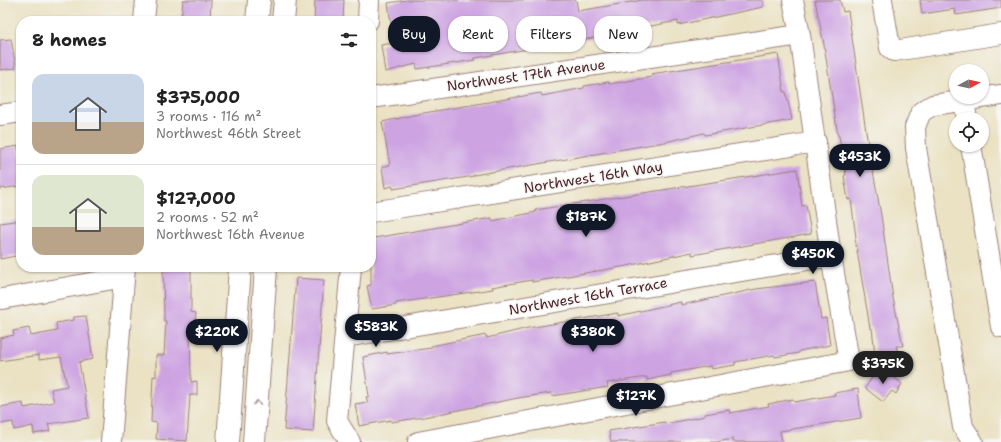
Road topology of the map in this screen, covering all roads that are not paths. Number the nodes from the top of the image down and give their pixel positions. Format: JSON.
{"nodes":[{"id":1,"x":146,"y":0,"type":"edge"},
{"id":2,"x":259,"y":0,"type":"edge"},
{"id":3,"x":285,"y":0,"type":"edge"},
{"id":4,"x":369,"y":0,"type":"edge"},
{"id":5,"x":793,"y":0,"type":"edge"},
{"id":6,"x":882,"y":0,"type":"edge"},
{"id":7,"x":144,"y":16,"type":"edge"},
{"id":8,"x":258,"y":16,"type":"edge"},
{"id":9,"x":283,"y":16,"type":"edge"},
{"id":10,"x":368,"y":16,"type":"edge"},
{"id":11,"x":1001,"y":34,"type":"edge"},
{"id":12,"x":800,"y":35,"type":"junction"},
{"id":13,"x":1001,"y":95,"type":"edge"},
{"id":14,"x":376,"y":97,"type":"edge"},
{"id":15,"x":966,"y":110,"type":"edge"},
{"id":16,"x":16,"y":113,"type":"edge"},
{"id":17,"x":0,"y":115,"type":"edge"},
{"id":18,"x":816,"y":142,"type":"junction"},
{"id":19,"x":972,"y":152,"type":"edge"},
{"id":20,"x":376,"y":211,"type":"edge"},
{"id":21,"x":831,"y":256,"type":"junction"},
{"id":22,"x":124,"y":272,"type":"edge"},
{"id":23,"x":240,"y":272,"type":"edge"},
{"id":24,"x":266,"y":272,"type":"edge"},
{"id":25,"x":351,"y":272,"type":"edge"},
{"id":26,"x":2,"y":299,"type":"dead end"},
{"id":27,"x":1001,"y":327,"type":"edge"},
{"id":28,"x":346,"y":337,"type":"junction"},
{"id":29,"x":112,"y":442,"type":"edge"},
{"id":30,"x":228,"y":442,"type":"edge"},
{"id":31,"x":254,"y":442,"type":"edge"},
{"id":32,"x":350,"y":442,"type":"edge"},
{"id":33,"x":418,"y":442,"type":"edge"},
{"id":34,"x":973,"y":442,"type":"edge"}],
"edges":[{"from":1,"to":7,"type":"street"},
{"from":2,"to":8,"type":"main road"},
{"from":3,"to":9,"type":"main road"},
{"from":4,"to":10,"type":"street"},
{"from":5,"to":12,"type":"street"},
{"from":6,"to":11,"type":"street"},
{"from":12,"to":14,"type":"street","name":"Northwest 17th Avenue"},
{"from":12,"to":18,"type":"street"},
{"from":13,"to":15,"type":"street"},
{"from":15,"to":34,"type":"street"},
{"from":16,"to":17,"type":"street"},
{"from":18,"to":20,"type":"street","name":"Northwest 16th Way"},
{"from":18,"to":21,"type":"street"},
{"from":19,"to":27,"type":"street"},
{"from":21,"to":28,"type":"street","name":"Northwest 16th Terrace"},
{"from":21,"to":33,"type":"street"},
{"from":22,"to":26,"type":"street"},
{"from":22,"to":29,"type":"street"},
{"from":23,"to":30,"type":"main road"},
{"from":31,"to":24,"type":"main road","one_way":true},
{"from":25,"to":28,"type":"street"},
{"from":28,"to":32,"type":"street"}]}
